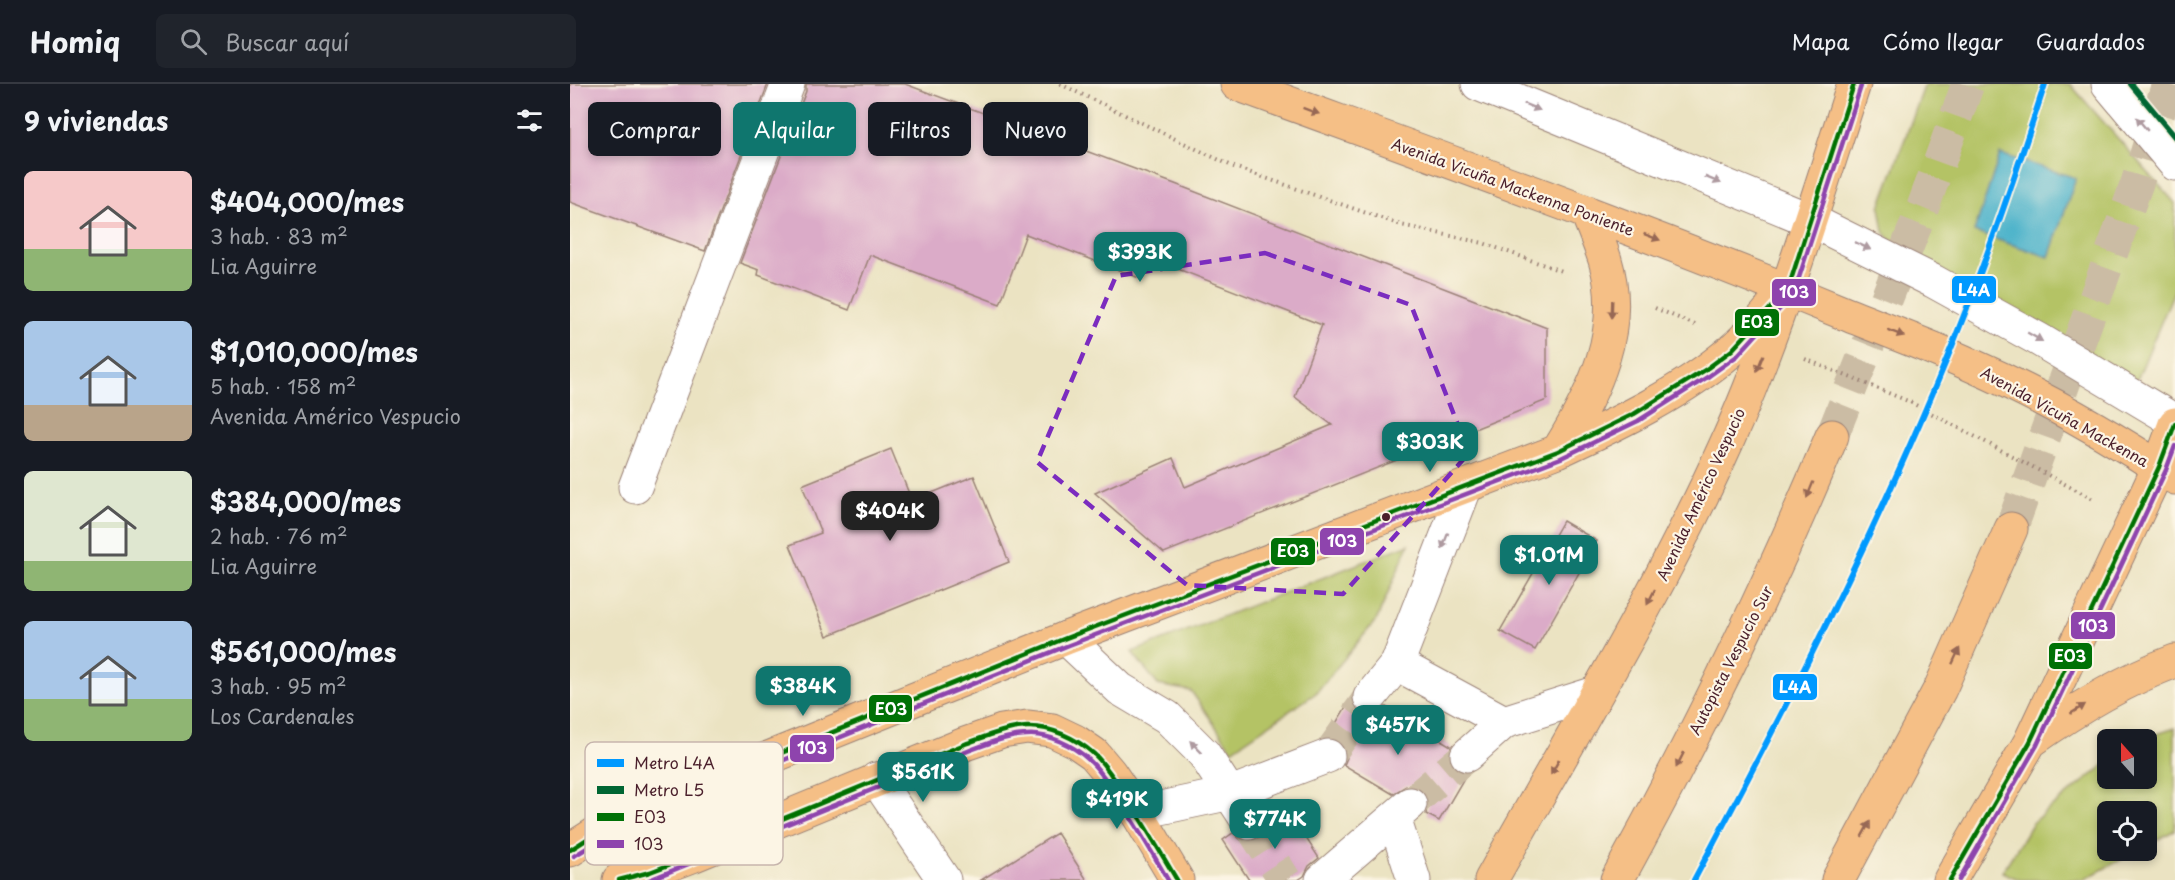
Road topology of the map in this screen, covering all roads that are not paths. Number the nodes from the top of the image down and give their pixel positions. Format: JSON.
{"nodes":[{"id":1,"x":788,"y":84,"type":"edge"},
{"id":2,"x":1237,"y":84,"type":"edge"},
{"id":3,"x":1478,"y":84,"type":"edge"},
{"id":4,"x":1854,"y":84,"type":"edge"},
{"id":5,"x":2108,"y":84,"type":"edge"},
{"id":6,"x":2175,"y":164,"type":"edge"},
{"id":7,"x":1587,"y":212,"type":"junction"},
{"id":8,"x":1810,"y":220,"type":"junction"},
{"id":9,"x":1788,"y":289,"type":"junction"},
{"id":10,"x":2175,"y":423,"type":"edge"},
{"id":11,"x":1832,"y":436,"type":"tunnel mouth"},
{"id":12,"x":1558,"y":451,"type":"junction"},
{"id":13,"x":2167,"y":473,"type":"edge"},
{"id":14,"x":1466,"y":486,"type":"junction"},
{"id":15,"x":635,"y":487,"type":"dead end"},
{"id":16,"x":2011,"y":529,"type":"tunnel mouth"},
{"id":17,"x":1066,"y":638,"type":"junction"},
{"id":18,"x":2175,"y":661,"type":"edge"},
{"id":19,"x":1397,"y":664,"type":"junction"},
{"id":20,"x":1596,"y":693,"type":"junction"},
{"id":21,"x":1370,"y":697,"type":"tunnel mouth"},
{"id":22,"x":1504,"y":722,"type":"junction"},
{"id":23,"x":2030,"y":742,"type":"junction"},
{"id":24,"x":783,"y":752,"type":"edge"},
{"id":25,"x":1467,"y":755,"type":"tunnel mouth"},
{"id":26,"x":1328,"y":756,"type":"tunnel mouth"},
{"id":27,"x":876,"y":780,"type":"junction"},
{"id":28,"x":1231,"y":793,"type":"junction"},
{"id":29,"x":1137,"y":813,"type":"junction"},
{"id":30,"x":783,"y":818,"type":"edge"},
{"id":31,"x":1249,"y":823,"type":"tunnel mouth"},
{"id":32,"x":585,"y":840,"type":"edge"},
{"id":33,"x":570,"y":850,"type":"edge"},
{"id":34,"x":668,"y":865,"type":"edge"},
{"id":35,"x":618,"y":880,"type":"edge"},
{"id":36,"x":944,"y":880,"type":"edge"},
{"id":37,"x":1177,"y":880,"type":"edge"},
{"id":38,"x":1322,"y":880,"type":"edge"},
{"id":39,"x":1414,"y":880,"type":"edge"},
{"id":40,"x":1491,"y":880,"type":"edge"},
{"id":41,"x":1617,"y":880,"type":"edge"},
{"id":42,"x":1838,"y":880,"type":"edge"},
{"id":43,"x":1950,"y":880,"type":"edge"}],
"edges":[{"from":1,"to":15,"type":"street"},
{"from":2,"to":7,"type":"main road","name":"Avenida Vicuña Mackenna Poniente","one_way":true},
{"from":3,"to":8,"type":"street","one_way":true},
{"from":4,"to":8,"type":"main road","name":"Avenida Américo Vespucio"},
{"from":6,"to":5,"type":"street","one_way":true},
{"from":7,"to":9,"type":"main road","name":"Avenida Vicuña Mackenna Poniente","one_way":true},
{"from":7,"to":12,"type":"main road","one_way":true},
{"from":8,"to":9,"type":"main road","name":"Avenida Américo Vespucio"},
{"from":8,"to":10,"type":"street","one_way":true},
{"from":9,"to":12,"type":"main road"},
{"from":9,"to":13,"type":"main road","name":"Avenida Vicuña Mackenna","one_way":true},
{"from":9,"to":20,"type":"main road","name":"Avenida Américo Vespucio","one_way":true},
{"from":10,"to":13,"type":"main road"},
{"from":11,"to":41,"type":"main road","name":"Autopista Vespucio Sur","one_way":true},
{"from":12,"to":14,"type":"main road"},
{"from":13,"to":23,"type":"main road"},
{"from":14,"to":17,"type":"main road"},
{"from":14,"to":19,"type":"street","one_way":true},
{"from":42,"to":16,"type":"main road","one_way":true},
{"from":17,"to":24,"type":"main road"},
{"from":28,"to":17,"type":"street","one_way":true},
{"from":23,"to":18,"type":"main road","one_way":true},
{"from":19,"to":21,"type":"street"},
{"from":19,"to":22,"type":"street"},
{"from":20,"to":22,"type":"street"},
{"from":20,"to":40,"type":"main road","name":"Avenida Américo Vespucio","one_way":true},
{"from":22,"to":25,"type":"street"},
{"from":23,"to":43,"type":"main road"},
{"from":26,"to":28,"type":"street"},
{"from":27,"to":29,"type":"main road"},
{"from":27,"to":30,"type":"main road"},
{"from":27,"to":36,"type":"street"},
{"from":28,"to":29,"type":"street"},
{"from":28,"to":31,"type":"street"},
{"from":29,"to":37,"type":"main road"},
{"from":32,"to":33,"type":"main road"},
{"from":34,"to":35,"type":"main road"},
{"from":38,"to":39,"type":"street"}]}
